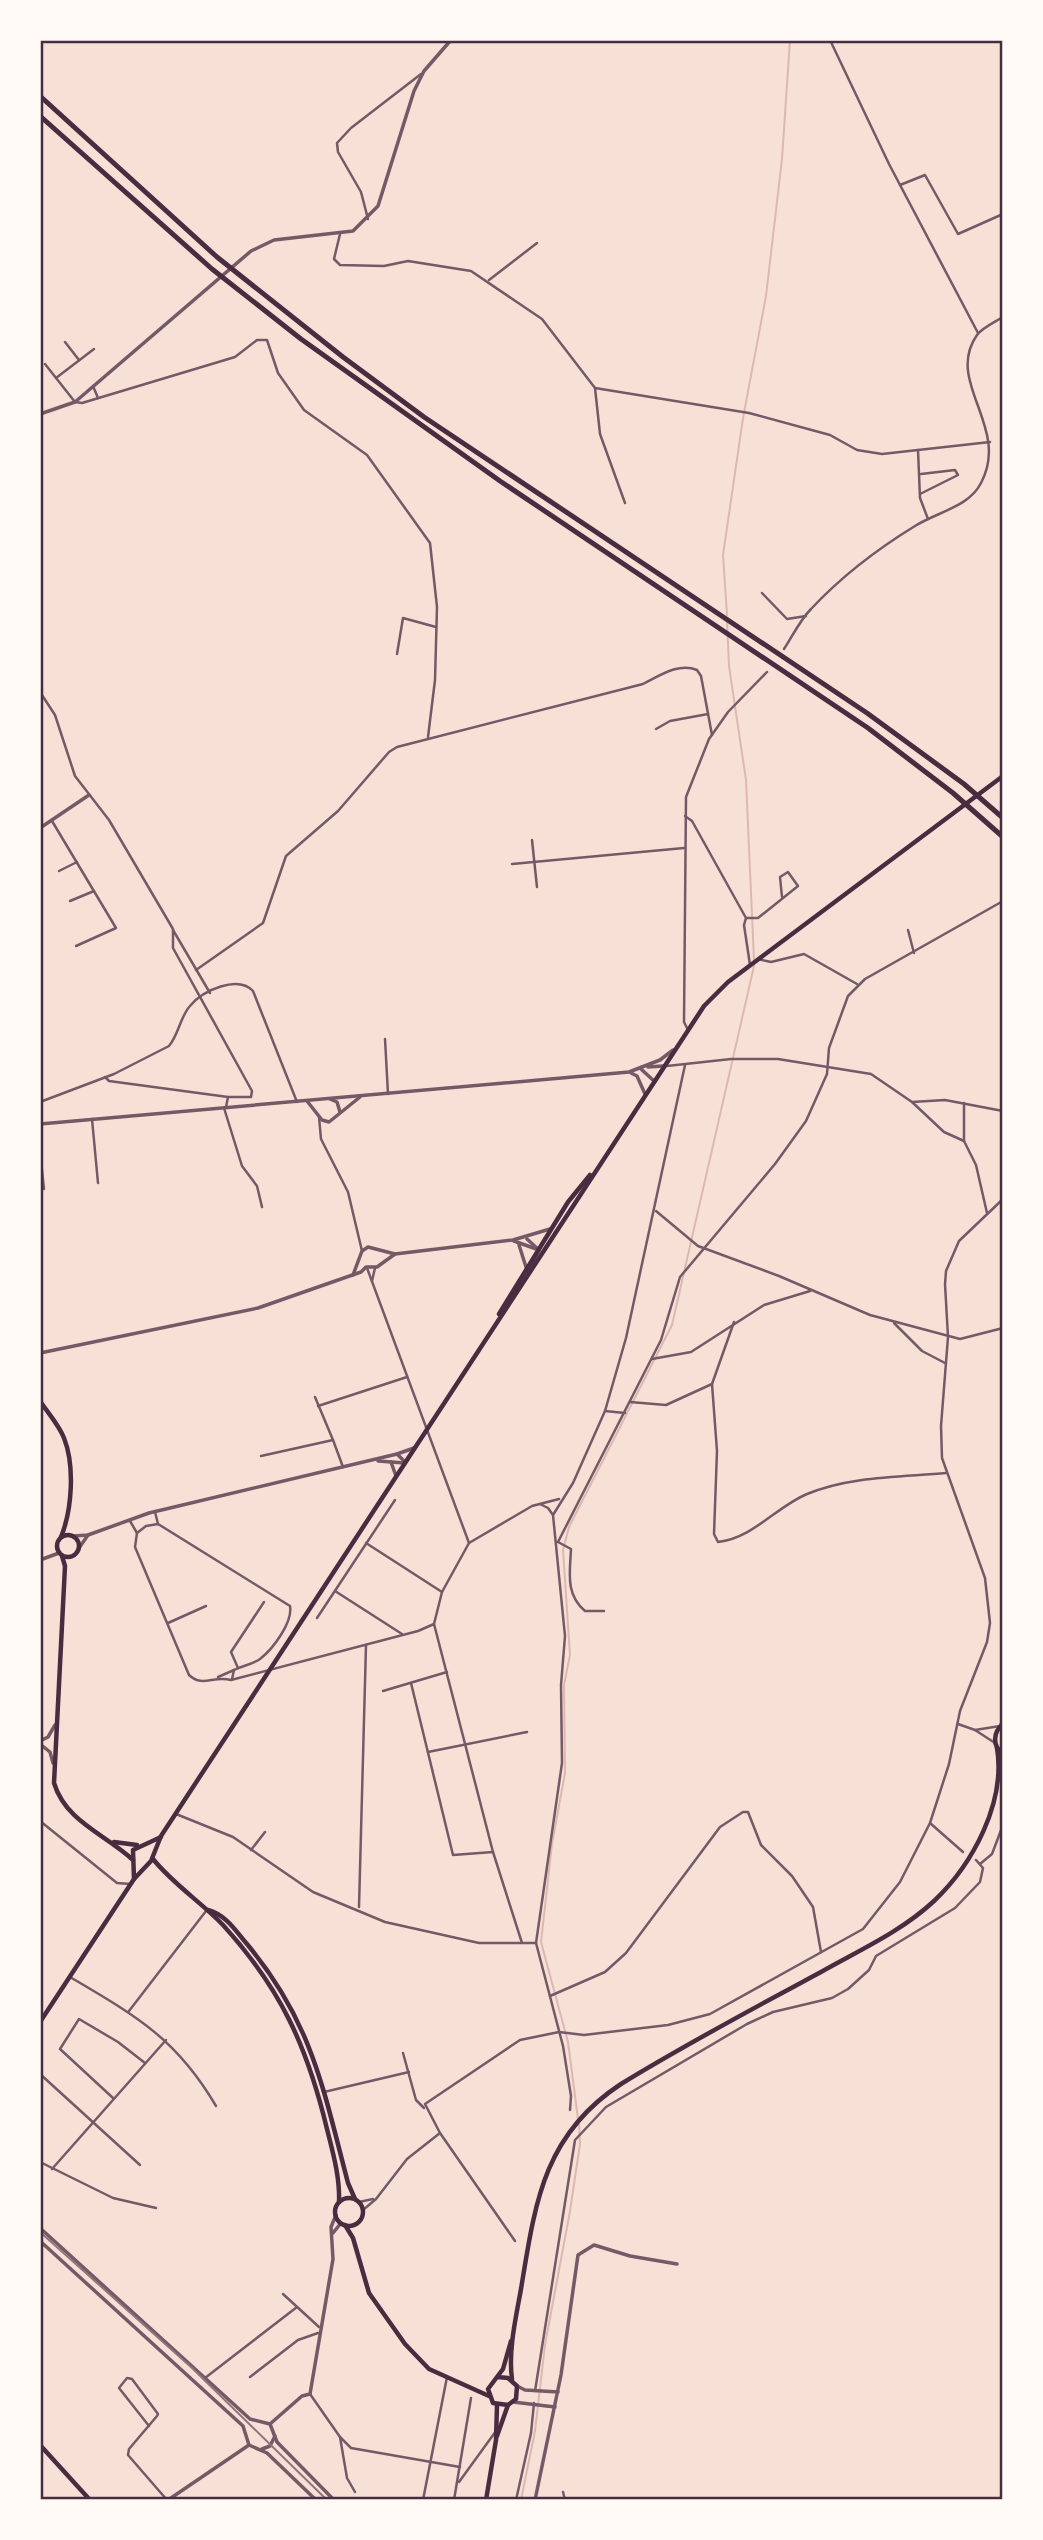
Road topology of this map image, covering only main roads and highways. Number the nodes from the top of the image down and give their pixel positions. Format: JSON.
{"nodes":[{"id":1,"x":40,"y":96,"type":"edge"},
{"id":2,"x":40,"y":116,"type":"edge"},
{"id":3,"x":1003,"y":776,"type":"edge"},
{"id":4,"x":1003,"y":818,"type":"edge"},
{"id":5,"x":1003,"y":837,"type":"edge"},
{"id":6,"x":601,"y":1162,"type":"junction"},
{"id":7,"x":491,"y":1330,"type":"junction"},
{"id":8,"x":40,"y":1401,"type":"edge"},
{"id":9,"x":67,"y":1523,"type":"junction"},
{"id":10,"x":73,"y":1536,"type":"junction"},
{"id":11,"x":61,"y":1537,"type":"junction"},
{"id":12,"x":59,"y":1552,"type":"junction"},
{"id":13,"x":71,"y":1557,"type":"junction"},
{"id":14,"x":65,"y":1566,"type":"junction"},
{"id":15,"x":1002,"y":1724,"type":"edge"},
{"id":16,"x":996,"y":1745,"type":"junction"},
{"id":17,"x":1003,"y":1754,"type":"edge"},
{"id":18,"x":1003,"y":1777,"type":"edge"},
{"id":19,"x":998,"y":1784,"type":"junction"},
{"id":20,"x":161,"y":1836,"type":"junction"},
{"id":21,"x":114,"y":1842,"type":"junction"},
{"id":22,"x":140,"y":1845,"type":"junction"},
{"id":23,"x":153,"y":1857,"type":"junction"},
{"id":24,"x":134,"y":1861,"type":"junction"},
{"id":25,"x":147,"y":1865,"type":"junction"},
{"id":26,"x":160,"y":1868,"type":"junction"},
{"id":27,"x":132,"y":1881,"type":"junction"},
{"id":28,"x":207,"y":1910,"type":"junction"},
{"id":29,"x":41,"y":2021,"type":"edge"},
{"id":30,"x":357,"y":2201,"type":"junction"},
{"id":31,"x":339,"y":2202,"type":"junction"},
{"id":32,"x":358,"y":2222,"type":"junction"},
{"id":33,"x":343,"y":2224,"type":"junction"},
{"id":34,"x":353,"y":2238,"type":"junction"},
{"id":35,"x":513,"y":2334,"type":"junction"},
{"id":36,"x":498,"y":2377,"type":"junction"},
{"id":37,"x":512,"y":2379,"type":"junction"},
{"id":38,"x":489,"y":2385,"type":"junction"},
{"id":39,"x":477,"y":2389,"type":"junction"},
{"id":40,"x":489,"y":2396,"type":"junction"},
{"id":41,"x":510,"y":2404,"type":"junction"},
{"id":42,"x":497,"y":2405,"type":"junction"},
{"id":43,"x":496,"y":2440,"type":"junction"},
{"id":44,"x":40,"y":2445,"type":"edge"},
{"id":45,"x":90,"y":2500,"type":"edge"},
{"id":46,"x":486,"y":2500,"type":"edge"}],
"edges":[{"from":1,"to":4,"type":"highway"},
{"from":2,"to":5,"type":"highway"},
{"from":3,"to":6,"type":"main road"},
{"from":6,"to":7,"type":"main road"},
{"from":6,"to":7,"type":"main road"},
{"from":7,"to":20,"type":"main road"},
{"from":8,"to":9,"type":"main road"},
{"from":9,"to":10,"type":"main road"},
{"from":9,"to":11,"type":"main road"},
{"from":10,"to":11,"type":"main road"},
{"from":10,"to":13,"type":"main road"},
{"from":11,"to":12,"type":"main road"},
{"from":12,"to":13,"type":"main road"},
{"from":12,"to":14,"type":"main road"},
{"from":13,"to":14,"type":"main road"},
{"from":14,"to":21,"type":"main road"},
{"from":15,"to":16,"type":"main road"},
{"from":16,"to":17,"type":"main road"},
{"from":16,"to":19,"type":"main road"},
{"from":18,"to":19,"type":"main road"},
{"from":19,"to":35,"type":"main road"},
{"from":20,"to":22,"type":"main road"},
{"from":20,"to":23,"type":"main road"},
{"from":21,"to":22,"type":"main road"},
{"from":21,"to":24,"type":"main road"},
{"from":22,"to":23,"type":"main road"},
{"from":22,"to":24,"type":"main road"},
{"from":23,"to":25,"type":"main road"},
{"from":23,"to":26,"type":"main road"},
{"from":24,"to":25,"type":"main road"},
{"from":24,"to":27,"type":"main road"},
{"from":25,"to":26,"type":"main road"},
{"from":25,"to":27,"type":"main road"},
{"from":26,"to":28,"type":"main road"},
{"from":27,"to":29,"type":"main road"},
{"from":28,"to":30,"type":"main road"},
{"from":28,"to":31,"type":"main road"},
{"from":30,"to":31,"type":"main road"},
{"from":30,"to":32,"type":"main road"},
{"from":31,"to":33,"type":"main road"},
{"from":32,"to":33,"type":"main road"},
{"from":32,"to":34,"type":"main road"},
{"from":33,"to":34,"type":"main road"},
{"from":34,"to":39,"type":"main road"},
{"from":35,"to":36,"type":"main road"},
{"from":35,"to":37,"type":"main road"},
{"from":36,"to":37,"type":"main road"},
{"from":36,"to":38,"type":"main road"},
{"from":37,"to":41,"type":"main road"},
{"from":38,"to":39,"type":"main road"},
{"from":38,"to":40,"type":"main road"},
{"from":39,"to":40,"type":"main road"},
{"from":40,"to":42,"type":"main road"},
{"from":41,"to":42,"type":"main road"},
{"from":41,"to":43,"type":"main road"},
{"from":42,"to":43,"type":"main road"},
{"from":43,"to":46,"type":"main road"},
{"from":44,"to":45,"type":"main road"}]}
